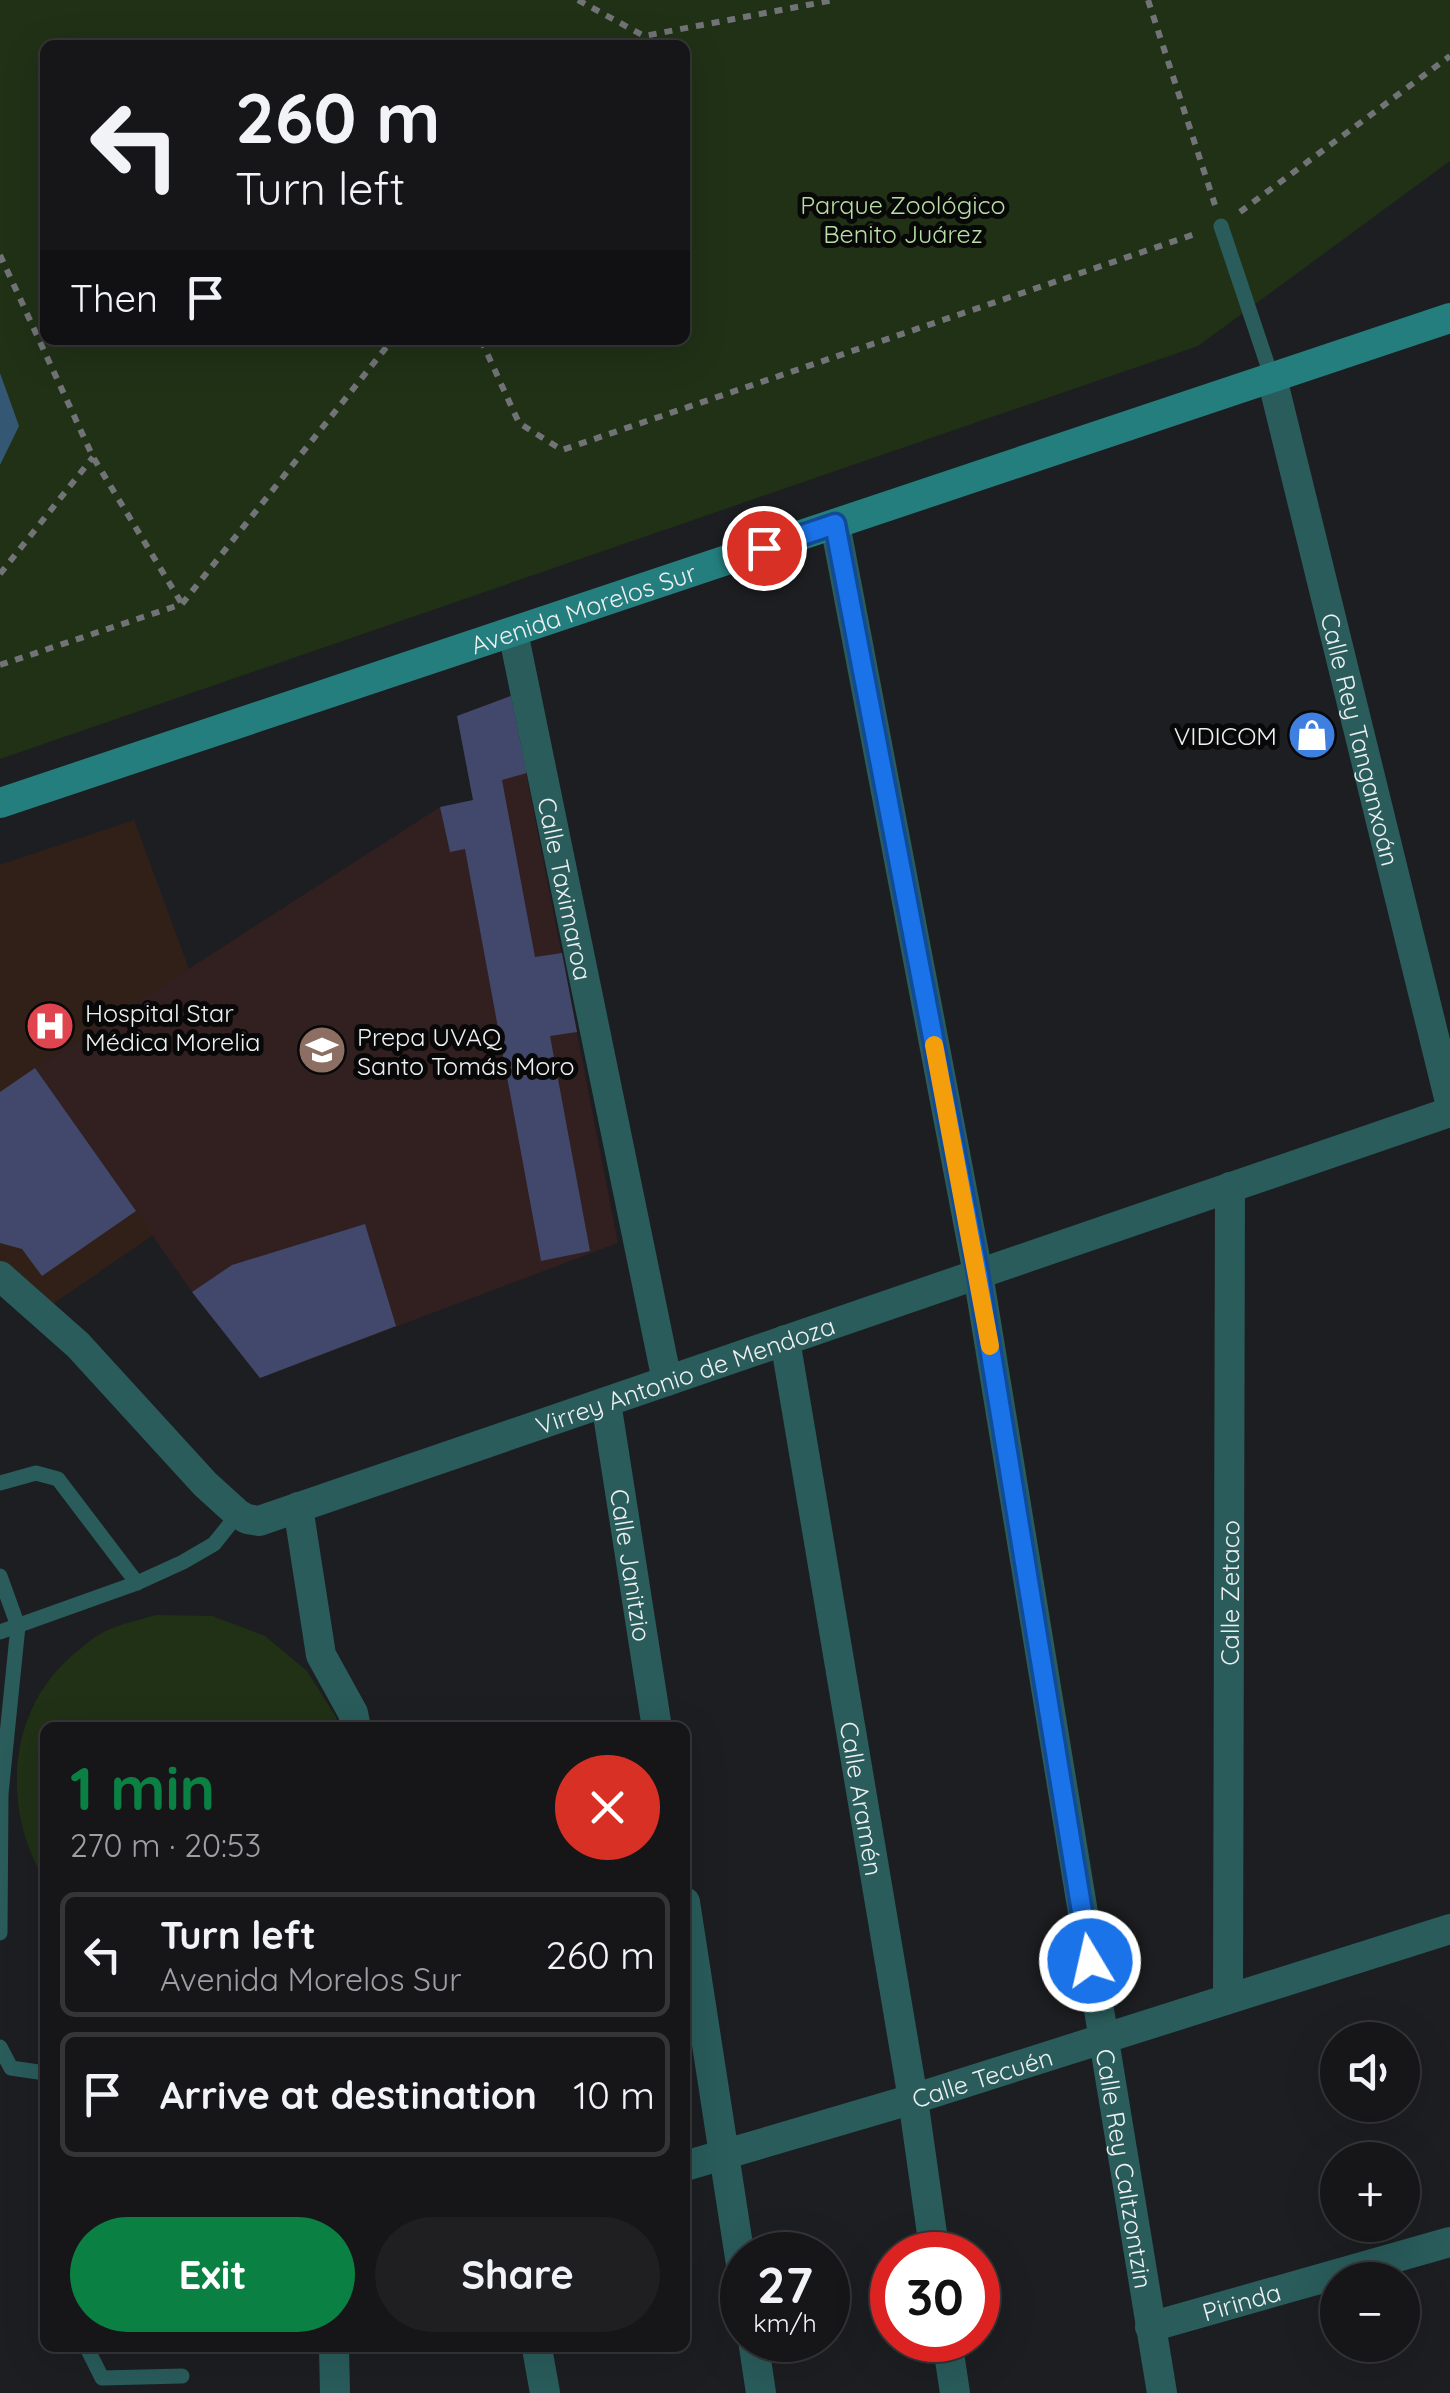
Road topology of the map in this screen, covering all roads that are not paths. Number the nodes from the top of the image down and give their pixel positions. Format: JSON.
{"nodes":[{"id":1,"x":1222,"y":226,"type":"road end"},
{"id":2,"x":1450,"y":318,"type":"edge"},
{"id":3,"x":1272,"y":378,"type":"junction"},
{"id":4,"x":835,"y":524,"type":"junction"},
{"id":5,"x":513,"y":632,"type":"junction"},
{"id":6,"x":0,"y":804,"type":"edge"},
{"id":7,"x":1450,"y":1102,"type":"edge"},
{"id":8,"x":1450,"y":1112,"type":"edge"},
{"id":9,"x":1230,"y":1187,"type":"junction"},
{"id":10,"x":978,"y":1274,"type":"junction"},
{"id":11,"x":0,"y":1276,"type":"edge"},
{"id":12,"x":785,"y":1340,"type":"junction"},
{"id":13,"x":666,"y":1381,"type":"junction"},
{"id":14,"x":606,"y":1402,"type":"junction"},
{"id":15,"x":0,"y":1483,"type":"edge"},
{"id":16,"x":298,"y":1508,"type":"junction"},
{"id":17,"x":238,"y":1514,"type":"junction"},
{"id":18,"x":0,"y":1576,"type":"edge"},
{"id":19,"x":137,"y":1583,"type":"junction"},
{"id":20,"x":18,"y":1626,"type":"junction"},
{"id":21,"x":0,"y":1632,"type":"edge"},
{"id":22,"x":355,"y":1722,"type":"edge"},
{"id":23,"x":657,"y":1722,"type":"edge"},
{"id":24,"x":1,"y":1794,"type":"edge"},
{"id":25,"x":1450,"y":1928,"type":"edge"},
{"id":26,"x":0,"y":1933,"type":"edge"},
{"id":27,"x":690,"y":1934,"type":"edge"},
{"id":28,"x":1228,"y":1998,"type":"junction"},
{"id":29,"x":1102,"y":2037,"type":"junction"},
{"id":30,"x":0,"y":2047,"type":"edge"},
{"id":31,"x":40,"y":2072,"type":"edge"},
{"id":32,"x":913,"y":2099,"type":"junction"},
{"id":33,"x":725,"y":2154,"type":"junction"},
{"id":34,"x":690,"y":2164,"type":"edge"},
{"id":35,"x":736,"y":2232,"type":"edge"},
{"id":36,"x":932,"y":2232,"type":"edge"},
{"id":37,"x":1450,"y":2242,"type":"edge"},
{"id":38,"x":1150,"y":2328,"type":"junction"},
{"id":39,"x":89,"y":2352,"type":"edge"},
{"id":40,"x":334,"y":2352,"type":"edge"},
{"id":41,"x":538,"y":2352,"type":"edge"},
{"id":42,"x":756,"y":2362,"type":"edge"},
{"id":43,"x":950,"y":2362,"type":"edge"},
{"id":44,"x":182,"y":2376,"type":"dead end"},
{"id":45,"x":336,"y":2393,"type":"edge"},
{"id":46,"x":546,"y":2393,"type":"edge"},
{"id":47,"x":761,"y":2393,"type":"edge"},
{"id":48,"x":955,"y":2393,"type":"edge"},
{"id":49,"x":1162,"y":2393,"type":"edge"}],
"edges":[{"from":1,"to":3,"type":"lane"},
{"from":2,"to":3,"type":"main road","name":"Avenida Morelos Sur"},
{"from":3,"to":4,"type":"main road","name":"Avenida Morelos Sur"},
{"from":3,"to":7,"type":"street","name":"Calle Rey Tanganxoán"},
{"from":4,"to":5,"type":"main road","name":"Avenida Morelos Sur"},
{"from":4,"to":10,"type":"street","name":"Calle Rey Caltzontzin"},
{"from":5,"to":6,"type":"main road","name":"Avenida Morelos Sur"},
{"from":5,"to":13,"type":"street","name":"Calle Taximaroa"},
{"from":8,"to":9,"type":"street","name":"Virrey Antonio de Mendoza"},
{"from":9,"to":10,"type":"street","name":"Virrey Antonio de Mendoza"},
{"from":9,"to":28,"type":"street","name":"Calle Zetaco"},
{"from":10,"to":12,"type":"street","name":"Virrey Antonio de Mendoza"},
{"from":10,"to":29,"type":"street","name":"Calle Rey Caltzontzin"},
{"from":11,"to":17,"type":"street"},
{"from":12,"to":13,"type":"street","name":"Virrey Antonio de Mendoza"},
{"from":12,"to":32,"type":"street","name":"Calle Aramén"},
{"from":13,"to":14,"type":"street","name":"Virrey Antonio de Mendoza"},
{"from":14,"to":16,"type":"street","name":"Virrey Antonio de Mendoza"},
{"from":14,"to":23,"type":"street","name":"Calle Janitzio"},
{"from":15,"to":19,"type":"lane"},
{"from":16,"to":17,"type":"street","name":"Virrey Antonio de Mendoza"},
{"from":16,"to":22,"type":"street"},
{"from":17,"to":19,"type":"lane"},
{"from":18,"to":20,"type":"lane"},
{"from":19,"to":20,"type":"lane"},
{"from":20,"to":21,"type":"lane"},
{"from":20,"to":24,"type":"lane"},
{"from":24,"to":26,"type":"lane"},
{"from":25,"to":28,"type":"street","name":"Calle Tecuén"},
{"from":27,"to":33,"type":"street"},
{"from":28,"to":29,"type":"street","name":"Calle Tecuén"},
{"from":29,"to":32,"type":"street","name":"Calle Tecuén"},
{"from":29,"to":38,"type":"street","name":"Calle Rey Caltzontzin"},
{"from":30,"to":31,"type":"lane"},
{"from":32,"to":33,"type":"street","name":"Calle Tecuén"},
{"from":32,"to":36,"type":"street","name":"Calle Aramén"},
{"from":33,"to":34,"type":"street","name":"Calle Tecuén"},
{"from":33,"to":35,"type":"street"},
{"from":37,"to":38,"type":"street","name":"Pirinda"},
{"from":38,"to":49,"type":"street","name":"Calle Rey Caltzontzin"},
{"from":39,"to":44,"type":"lane"},
{"from":40,"to":45,"type":"street"},
{"from":41,"to":46,"type":"street"},
{"from":42,"to":47,"type":"street"},
{"from":43,"to":48,"type":"street"}]}
